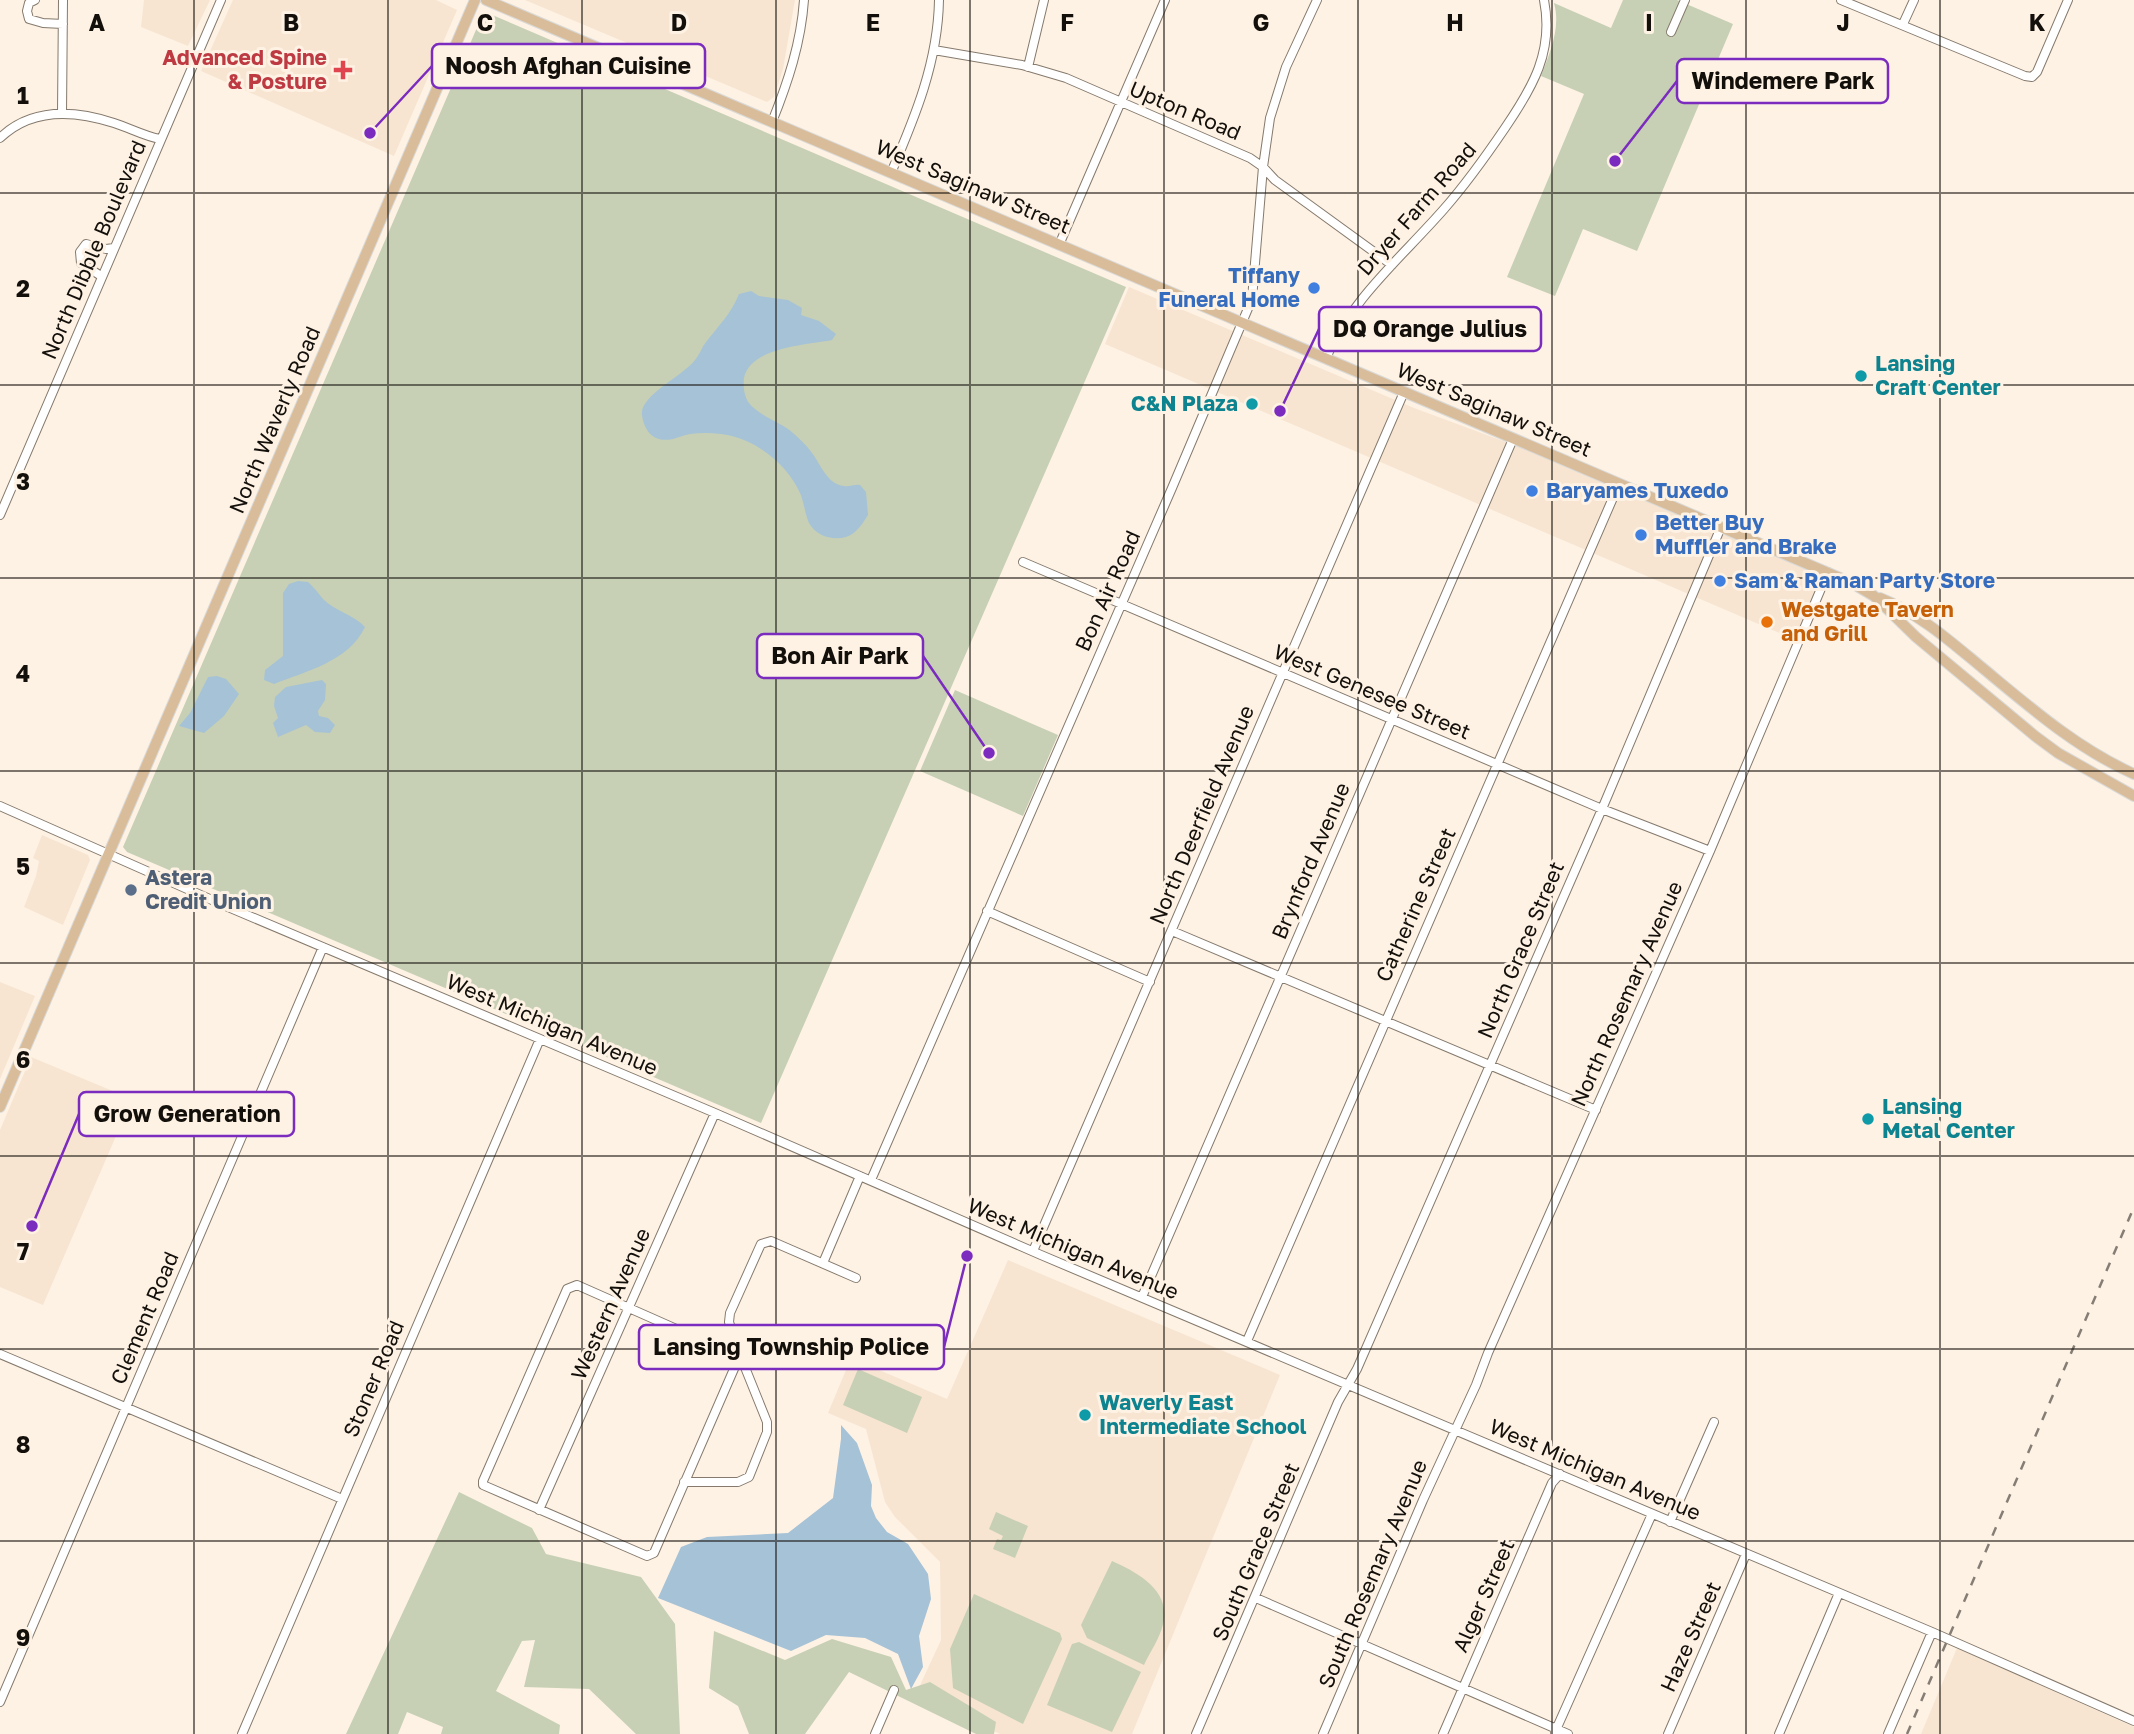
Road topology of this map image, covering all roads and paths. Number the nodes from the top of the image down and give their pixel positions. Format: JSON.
{"nodes":[{"id":1,"x":35,"y":0,"type":"edge"},
{"id":2,"x":63,"y":0,"type":"edge"},
{"id":3,"x":221,"y":0,"type":"edge"},
{"id":4,"x":475,"y":0,"type":"edge"},
{"id":5,"x":486,"y":0,"type":"edge"},
{"id":6,"x":804,"y":0,"type":"edge"},
{"id":7,"x":939,"y":0,"type":"edge"},
{"id":8,"x":1044,"y":0,"type":"edge"},
{"id":9,"x":1165,"y":0,"type":"edge"},
{"id":10,"x":1317,"y":0,"type":"edge"},
{"id":11,"x":1544,"y":0,"type":"edge"},
{"id":12,"x":1685,"y":0,"type":"edge"},
{"id":13,"x":1841,"y":0,"type":"edge"},
{"id":14,"x":1914,"y":0,"type":"edge"},
{"id":15,"x":2068,"y":0,"type":"edge"},
{"id":16,"x":63,"y":24,"type":"junction"},
{"id":17,"x":1903,"y":24,"type":"junction"},
{"id":18,"x":1671,"y":32,"type":"dead end"},
{"id":19,"x":934,"y":50,"type":"junction"},
{"id":20,"x":1028,"y":67,"type":"junction"},
{"id":21,"x":1121,"y":102,"type":"junction"},
{"id":22,"x":62,"y":113,"type":"junction"},
{"id":23,"x":772,"y":122,"type":"junction"},
{"id":24,"x":0,"y":138,"type":"edge"},
{"id":25,"x":160,"y":139,"type":"junction"},
{"id":26,"x":1263,"y":167,"type":"junction"},
{"id":27,"x":891,"y":173,"type":"junction"},
{"id":28,"x":1059,"y":245,"type":"junction"},
{"id":29,"x":114,"y":248,"type":"junction"},
{"id":30,"x":1392,"y":265,"type":"junction"},
{"id":31,"x":101,"y":276,"type":"junction"},
{"id":32,"x":1241,"y":322,"type":"junction"},
{"id":33,"x":1326,"y":358,"type":"junction"},
{"id":34,"x":1404,"y":392,"type":"junction"},
{"id":35,"x":1513,"y":439,"type":"junction"},
{"id":36,"x":1619,"y":484,"type":"junction"},
{"id":37,"x":0,"y":515,"type":"edge"},
{"id":38,"x":1720,"y":527,"type":"junction"},
{"id":39,"x":1023,"y":562,"type":"dead end"},
{"id":40,"x":1828,"y":572,"type":"junction"},
{"id":41,"x":1874,"y":596,"type":"junction"},
{"id":42,"x":1121,"y":605,"type":"junction"},
{"id":43,"x":1282,"y":673,"type":"junction"},
{"id":44,"x":1391,"y":720,"type":"junction"},
{"id":45,"x":1496,"y":764,"type":"junction"},
{"id":46,"x":2134,"y":774,"type":"edge"},
{"id":47,"x":2134,"y":796,"type":"edge"},
{"id":48,"x":0,"y":806,"type":"edge"},
{"id":49,"x":1602,"y":809,"type":"junction"},
{"id":50,"x":1710,"y":851,"type":"junction"},
{"id":51,"x":108,"y":854,"type":"junction"},
{"id":52,"x":987,"y":911,"type":"junction"},
{"id":53,"x":1172,"y":931,"type":"junction"},
{"id":54,"x":323,"y":947,"type":"junction"},
{"id":55,"x":1279,"y":976,"type":"junction"},
{"id":56,"x":1150,"y":982,"type":"junction"},
{"id":57,"x":1384,"y":1021,"type":"junction"},
{"id":58,"x":540,"y":1039,"type":"junction"},
{"id":59,"x":1490,"y":1066,"type":"junction"},
{"id":60,"x":0,"y":1107,"type":"edge"},
{"id":61,"x":1595,"y":1110,"type":"junction"},
{"id":62,"x":715,"y":1113,"type":"junction"},
{"id":63,"x":860,"y":1176,"type":"junction"},
{"id":64,"x":871,"y":1180,"type":"junction"},
{"id":65,"x":1033,"y":1251,"type":"junction"},
{"id":66,"x":823,"y":1263,"type":"junction"},
{"id":67,"x":856,"y":1278,"type":"dead end"},
{"id":68,"x":1142,"y":1297,"type":"junction"},
{"id":69,"x":628,"y":1307,"type":"junction"},
{"id":70,"x":1247,"y":1341,"type":"junction"},
{"id":71,"x":0,"y":1354,"type":"edge"},
{"id":72,"x":740,"y":1355,"type":"junction"},
{"id":73,"x":1347,"y":1384,"type":"junction"},
{"id":74,"x":126,"y":1407,"type":"junction"},
{"id":75,"x":1714,"y":1422,"type":"dead end"},
{"id":76,"x":1455,"y":1429,"type":"junction"},
{"id":77,"x":1560,"y":1474,"type":"junction"},
{"id":78,"x":684,"y":1482,"type":"junction"},
{"id":79,"x":342,"y":1499,"type":"junction"},
{"id":80,"x":539,"y":1510,"type":"junction"},
{"id":81,"x":1652,"y":1514,"type":"junction"},
{"id":82,"x":1670,"y":1522,"type":"junction"},
{"id":83,"x":1746,"y":1554,"type":"junction"},
{"id":84,"x":1839,"y":1593,"type":"junction"},
{"id":85,"x":1256,"y":1598,"type":"junction"},
{"id":86,"x":1932,"y":1632,"type":"junction"},
{"id":87,"x":1361,"y":1645,"type":"junction"},
{"id":88,"x":894,"y":1689,"type":"dead end"},
{"id":89,"x":1462,"y":1689,"type":"junction"},
{"id":90,"x":0,"y":1702,"type":"edge"},
{"id":91,"x":2134,"y":1721,"type":"edge"},
{"id":92,"x":1555,"y":1732,"type":"edge"},
{"id":93,"x":242,"y":1734,"type":"edge"},
{"id":94,"x":875,"y":1734,"type":"edge"},
{"id":95,"x":1196,"y":1734,"type":"edge"},
{"id":96,"x":1322,"y":1734,"type":"edge"},
{"id":97,"x":1443,"y":1734,"type":"edge"},
{"id":98,"x":1568,"y":1734,"type":"edge"},
{"id":99,"x":1668,"y":1734,"type":"edge"},
{"id":100,"x":1779,"y":1734,"type":"edge"},
{"id":101,"x":1888,"y":1734,"type":"edge"}],
"edges":[{"from":1,"to":16,"type":"street"},
{"from":2,"to":16,"type":"street"},
{"from":3,"to":25,"type":"street","name":"North Dibble Boulevard"},
{"from":4,"to":51,"type":"main road","name":"North Waverly Road"},
{"from":5,"to":23,"type":"main road","name":"West Saginaw Street"},
{"from":6,"to":23,"type":"street"},
{"from":7,"to":19,"type":"street"},
{"from":8,"to":20,"type":"street"},
{"from":9,"to":21,"type":"street"},
{"from":10,"to":26,"type":"street","name":"Bon Air Road"},
{"from":11,"to":30,"type":"street","name":"Dryer Farm Road"},
{"from":12,"to":18,"type":"street"},
{"from":13,"to":17,"type":"street"},
{"from":14,"to":17,"type":"street"},
{"from":15,"to":17,"type":"street"},
{"from":16,"to":22,"type":"street"},
{"from":19,"to":20,"type":"street","name":"Upton Road"},
{"from":19,"to":27,"type":"street"},
{"from":20,"to":21,"type":"street","name":"Upton Road"},
{"from":21,"to":26,"type":"street","name":"Upton Road"},
{"from":21,"to":28,"type":"street"},
{"from":22,"to":24,"type":"street"},
{"from":22,"to":25,"type":"street"},
{"from":23,"to":27,"type":"main road","name":"West Saginaw Street"},
{"from":25,"to":29,"type":"street","name":"North Dibble Boulevard"},
{"from":26,"to":30,"type":"street","name":"Upton Road"},
{"from":26,"to":32,"type":"street","name":"Bon Air Road"},
{"from":27,"to":28,"type":"main road","name":"West Saginaw Street"},
{"from":28,"to":32,"type":"main road","name":"West Saginaw Street"},
{"from":29,"to":31,"type":"street","name":"North Dibble Boulevard"},
{"from":29,"to":31,"type":"street"},
{"from":30,"to":33,"type":"street","name":"Dryer Farm Road"},
{"from":31,"to":37,"type":"street","name":"North Dibble Boulevard"},
{"from":32,"to":33,"type":"main road","name":"West Saginaw Street"},
{"from":32,"to":42,"type":"street","name":"Bon Air Road"},
{"from":33,"to":34,"type":"main road","name":"West Saginaw Street"},
{"from":34,"to":35,"type":"main road","name":"West Saginaw Street"},
{"from":34,"to":43,"type":"street","name":"North Deerfield Avenue"},
{"from":35,"to":36,"type":"main road","name":"West Saginaw Street"},
{"from":35,"to":44,"type":"street","name":"Brynford Avenue"},
{"from":36,"to":38,"type":"main road","name":"West Saginaw Street"},
{"from":36,"to":45,"type":"street","name":"Catherine Street"},
{"from":38,"to":40,"type":"main road","name":"West Saginaw Street"},
{"from":38,"to":49,"type":"street","name":"North Grace Street"},
{"from":39,"to":42,"type":"street","name":"West Genesee Street"},
{"from":40,"to":41,"type":"main road","name":"West Saginaw Street"},
{"from":40,"to":50,"type":"street","name":"North Rosemary Avenue"},
{"from":41,"to":46,"type":"main road"},
{"from":41,"to":47,"type":"main road","name":"West Saginaw Street"},
{"from":42,"to":43,"type":"street","name":"West Genesee Street"},
{"from":42,"to":52,"type":"street","name":"Bon Air Road"},
{"from":43,"to":44,"type":"street","name":"West Genesee Street"},
{"from":43,"to":53,"type":"street","name":"North Deerfield Avenue"},
{"from":44,"to":45,"type":"street","name":"West Genesee Street"},
{"from":44,"to":55,"type":"street","name":"Brynford Avenue"},
{"from":45,"to":49,"type":"street","name":"West Genesee Street"},
{"from":45,"to":57,"type":"street","name":"Catherine Street"},
{"from":48,"to":51,"type":"street","name":"West Michigan Avenue"},
{"from":49,"to":50,"type":"street","name":"West Genesee Street"},
{"from":49,"to":59,"type":"street","name":"North Grace Street"},
{"from":50,"to":61,"type":"street","name":"North Rosemary Avenue"},
{"from":51,"to":54,"type":"street","name":"West Michigan Avenue"},
{"from":51,"to":60,"type":"main road","name":"North Waverly Road"},
{"from":52,"to":56,"type":"street"},
{"from":52,"to":64,"type":"street","name":"Bon Air Road"},
{"from":53,"to":55,"type":"street"},
{"from":53,"to":56,"type":"street","name":"North Deerfield Avenue"},
{"from":54,"to":58,"type":"street","name":"West Michigan Avenue"},
{"from":54,"to":74,"type":"street","name":"Clement Road"},
{"from":55,"to":57,"type":"street"},
{"from":55,"to":68,"type":"street","name":"Brynford Avenue"},
{"from":56,"to":65,"type":"street","name":"North Deerfield Avenue"},
{"from":57,"to":59,"type":"street"},
{"from":57,"to":70,"type":"street","name":"Catherine Street"},
{"from":58,"to":62,"type":"street","name":"West Michigan Avenue"},
{"from":58,"to":79,"type":"street","name":"Stoner Road"},
{"from":59,"to":61,"type":"street"},
{"from":59,"to":73,"type":"street","name":"North Grace Street"},
{"from":61,"to":76,"type":"street","name":"North Rosemary Avenue"},
{"from":62,"to":63,"type":"street","name":"West Michigan Avenue"},
{"from":62,"to":69,"type":"street","name":"Western Avenue"},
{"from":63,"to":64,"type":"street","name":"West Michigan Avenue"},
{"from":63,"to":66,"type":"street"},
{"from":64,"to":65,"type":"street","name":"West Michigan Avenue"},
{"from":65,"to":68,"type":"street","name":"West Michigan Avenue"},
{"from":66,"to":67,"type":"street"},
{"from":66,"to":72,"type":"street"},
{"from":68,"to":70,"type":"street","name":"West Michigan Avenue"},
{"from":69,"to":72,"type":"street"},
{"from":69,"to":80,"type":"street","name":"Western Avenue"},
{"from":69,"to":80,"type":"street"},
{"from":70,"to":73,"type":"street","name":"West Michigan Avenue"},
{"from":71,"to":74,"type":"street"},
{"from":72,"to":78,"type":"street"},
{"from":72,"to":78,"type":"street"},
{"from":73,"to":76,"type":"street","name":"West Michigan Avenue"},
{"from":73,"to":85,"type":"street","name":"South Grace Street"},
{"from":74,"to":79,"type":"street"},
{"from":74,"to":90,"type":"street","name":"Clement Road"},
{"from":75,"to":82,"type":"street"},
{"from":76,"to":77,"type":"street","name":"West Michigan Avenue"},
{"from":76,"to":87,"type":"street","name":"South Rosemary Avenue"},
{"from":77,"to":81,"type":"street","name":"West Michigan Avenue"},
{"from":77,"to":89,"type":"street","name":"Alger Street"},
{"from":78,"to":80,"type":"street"},
{"from":79,"to":93,"type":"street","name":"Stoner Road"},
{"from":81,"to":82,"type":"street","name":"West Michigan Avenue"},
{"from":81,"to":92,"type":"street"},
{"from":82,"to":83,"type":"street","name":"West Michigan Avenue"},
{"from":83,"to":84,"type":"street","name":"West Michigan Avenue"},
{"from":83,"to":99,"type":"street","name":"Haze Street"},
{"from":84,"to":86,"type":"street","name":"West Michigan Avenue"},
{"from":84,"to":100,"type":"street"},
{"from":85,"to":87,"type":"street"},
{"from":85,"to":95,"type":"street","name":"South Grace Street"},
{"from":86,"to":91,"type":"street","name":"West Michigan Avenue"},
{"from":86,"to":101,"type":"street"},
{"from":87,"to":89,"type":"street"},
{"from":87,"to":96,"type":"street","name":"South Rosemary Avenue"},
{"from":88,"to":94,"type":"street"},
{"from":89,"to":92,"type":"street"},
{"from":89,"to":97,"type":"street","name":"Alger Street"},
{"from":92,"to":98,"type":"street"}]}
